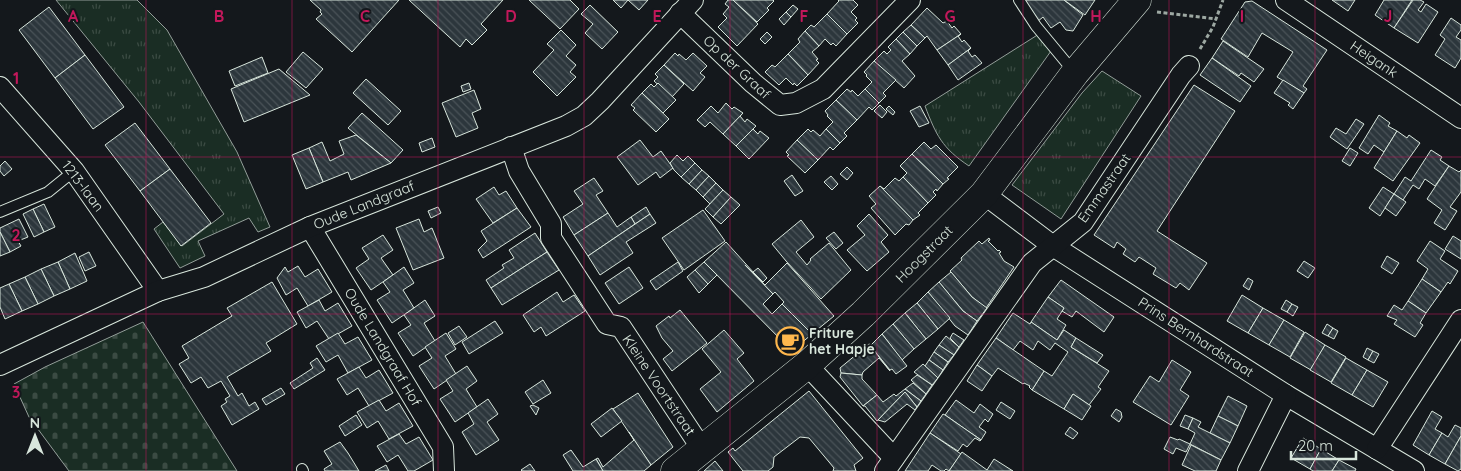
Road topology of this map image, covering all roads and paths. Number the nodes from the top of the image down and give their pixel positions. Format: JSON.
{"nodes":[{"id":1,"x":910,"y":0,"type":"edge"},
{"id":2,"x":1019,"y":0,"type":"edge"},
{"id":3,"x":1223,"y":0,"type":"edge"},
{"id":4,"x":1286,"y":0,"type":"edge"},
{"id":5,"x":1136,"y":1,"type":"edge"},
{"id":6,"x":687,"y":7,"type":"edge"},
{"id":7,"x":1216,"y":19,"type":"junction"},
{"id":8,"x":1189,"y":66,"type":"joint"},
{"id":9,"x":1075,"y":73,"type":"junction"},
{"id":10,"x":0,"y":87,"type":"edge"},
{"id":11,"x":1461,"y":118,"type":"edge"},
{"id":12,"x":512,"y":147,"type":"junction"},
{"id":13,"x":74,"y":171,"type":"junction"},
{"id":14,"x":984,"y":194,"type":"junction"},
{"id":15,"x":0,"y":212,"type":"edge"},
{"id":16,"x":310,"y":227,"type":"junction"},
{"id":17,"x":1053,"y":246,"type":"junction"},
{"id":18,"x":158,"y":291,"type":"junction"},
{"id":19,"x":1461,"y":320,"type":"edge"},
{"id":20,"x":0,"y":365,"type":"edge"},
{"id":21,"x":807,"y":365,"type":"junction"},
{"id":22,"x":1286,"y":394,"type":"junction"},
{"id":23,"x":702,"y":449,"type":"junction"},
{"id":24,"x":1378,"y":449,"type":"junction"},
{"id":25,"x":890,"y":464,"type":"edge"},
{"id":26,"x":444,"y":471,"type":"edge"},
{"id":27,"x":675,"y":471,"type":"edge"},
{"id":28,"x":1248,"y":471,"type":"edge"},
{"id":29,"x":1414,"y":471,"type":"edge"}],
"edges":[{"from":1,"to":6,"type":"street","name":"Op der Graaf"},
{"from":2,"to":9,"type":"lane"},
{"from":3,"to":7,"type":"path"},
{"from":4,"to":11,"type":"street","name":"Heigank"},
{"from":5,"to":7,"type":"path"},
{"from":5,"to":9,"type":"main road","name":"Hoogstraat"},
{"from":6,"to":12,"type":"street","name":"Oude Landgraaf"},
{"from":7,"to":8,"type":"path"},
{"from":8,"to":17,"type":"street","name":"Emmastraat"},
{"from":9,"to":14,"type":"main road","name":"Hoogstraat"},
{"from":10,"to":13,"type":"street","name":"1213-laan"},
{"from":12,"to":16,"type":"street","name":"Oude Landgraaf"},
{"from":12,"to":23,"type":"street","name":"Kleine Voortstraat"},
{"from":13,"to":15,"type":"lane"},
{"from":13,"to":18,"type":"street","name":"1213-laan"},
{"from":14,"to":17,"type":"street","name":"Prins Bernhardstraat"},
{"from":14,"to":21,"type":"main road","name":"Hoogstraat"},
{"from":16,"to":18,"type":"street","name":"Oude Landgraaf"},
{"from":16,"to":26,"type":"street","name":"Oude Landgraaf Hof"},
{"from":17,"to":22,"type":"street","name":"Prins Bernhardstraat"},
{"from":17,"to":25,"type":"street","name":"Emmastraat"},
{"from":18,"to":20,"type":"street","name":"Oude Landgraaf"},
{"from":19,"to":24,"type":"street"},
{"from":21,"to":23,"type":"main road","name":"Hoogstraat"},
{"from":21,"to":25,"type":"street","name":"Emmastraat"},
{"from":22,"to":24,"type":"street","name":"Prins Bernhardstraat"},
{"from":22,"to":28,"type":"street"},
{"from":23,"to":27,"type":"main road","name":"Hoogstraat"},
{"from":24,"to":29,"type":"street","name":"Prins Bernhardstraat"}]}
